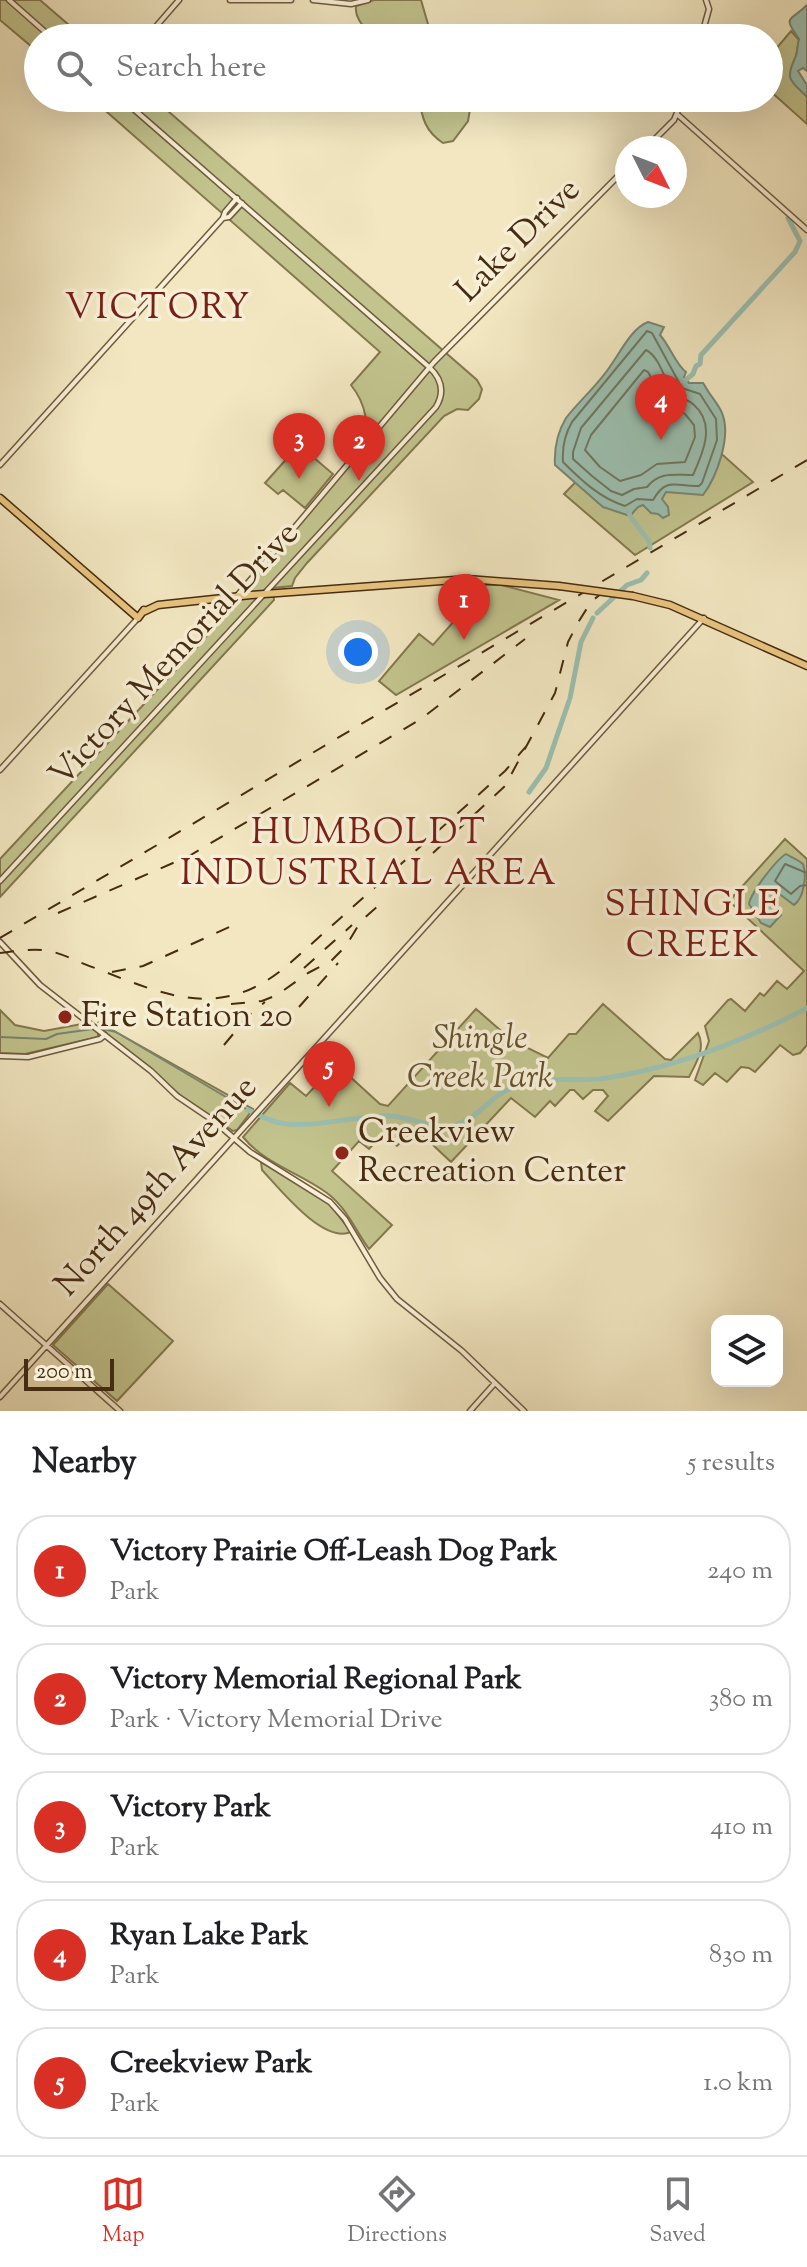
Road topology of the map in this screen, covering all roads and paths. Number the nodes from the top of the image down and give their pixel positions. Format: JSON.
{"nodes":[{"id":1,"x":9,"y":0,"type":"edge"},
{"id":2,"x":179,"y":0,"type":"edge"},
{"id":3,"x":230,"y":0,"type":"edge"},
{"id":4,"x":291,"y":0,"type":"edge"},
{"id":5,"x":313,"y":0,"type":"edge"},
{"id":6,"x":368,"y":0,"type":"edge"},
{"id":7,"x":706,"y":0,"type":"edge"},
{"id":8,"x":36,"y":24,"type":"edge"},
{"id":9,"x":158,"y":24,"type":"edge"},
{"id":10,"x":705,"y":24,"type":"edge"},
{"id":11,"x":137,"y":112,"type":"edge"},
{"id":12,"x":679,"y":112,"type":"edge"},
{"id":13,"x":678,"y":115,"type":"junction"},
{"id":14,"x":658,"y":136,"type":"edge"},
{"id":15,"x":615,"y":179,"type":"edge"},
{"id":16,"x":237,"y":198,"type":"junction"},
{"id":17,"x":242,"y":203,"type":"junction"},
{"id":18,"x":223,"y":218,"type":"junction"},
{"id":19,"x":807,"y":230,"type":"edge"},
{"id":20,"x":429,"y":367,"type":"junction"},
{"id":21,"x":0,"y":465,"type":"edge"},
{"id":22,"x":0,"y":498,"type":"edge"},
{"id":23,"x":264,"y":594,"type":"junction"},
{"id":24,"x":238,"y":595,"type":"junction"},
{"id":25,"x":140,"y":615,"type":"junction"},
{"id":26,"x":704,"y":618,"type":"junction"},
{"id":27,"x":807,"y":666,"type":"edge"},
{"id":28,"x":0,"y":770,"type":"edge"},
{"id":29,"x":0,"y":881,"type":"edge"},
{"id":30,"x":0,"y":942,"type":"edge"},
{"id":31,"x":103,"y":1033,"type":"junction"},
{"id":32,"x":0,"y":1056,"type":"edge"},
{"id":33,"x":234,"y":1137,"type":"junction"},
{"id":34,"x":0,"y":1304,"type":"edge"},
{"id":35,"x":47,"y":1345,"type":"junction"},
{"id":36,"x":495,"y":1383,"type":"junction"},
{"id":37,"x":0,"y":1397,"type":"edge"},
{"id":38,"x":120,"y":1411,"type":"edge"},
{"id":39,"x":470,"y":1411,"type":"edge"},
{"id":40,"x":524,"y":1411,"type":"edge"}],
"edges":[{"from":1,"to":8,"type":"street"},
{"from":2,"to":9,"type":"street"},
{"from":3,"to":4,"type":"street"},
{"from":5,"to":6,"type":"street"},
{"from":7,"to":10,"type":"street"},
{"from":11,"to":16,"type":"street"},
{"from":12,"to":13,"type":"street"},
{"from":13,"to":14,"type":"street"},
{"from":13,"to":19,"type":"street"},
{"from":15,"to":20,"type":"street","name":"Lake Drive"},
{"from":16,"to":17,"type":"street"},
{"from":16,"to":18,"type":"street"},
{"from":17,"to":18,"type":"street"},
{"from":17,"to":20,"type":"street"},
{"from":18,"to":21,"type":"street"},
{"from":20,"to":23,"type":"street","name":"Victory Memorial Drive"},
{"from":20,"to":24,"type":"street","name":"Lake Drive"},
{"from":22,"to":25,"type":"main road"},
{"from":23,"to":24,"type":"main road"},
{"from":23,"to":26,"type":"main road","bridge":true},
{"from":23,"to":29,"type":"street","name":"Victory Memorial Drive"},
{"from":24,"to":25,"type":"main road"},
{"from":25,"to":28,"type":"street"},
{"from":26,"to":27,"type":"main road"},
{"from":26,"to":33,"type":"street","name":"North 49th Avenue"},
{"from":30,"to":31,"type":"street"},
{"from":31,"to":32,"type":"street"},
{"from":31,"to":33,"type":"street"},
{"from":33,"to":35,"type":"street","name":"North 49th Avenue"},
{"from":33,"to":36,"type":"street"},
{"from":34,"to":35,"type":"street"},
{"from":35,"to":37,"type":"street","name":"North 49th Avenue"},
{"from":35,"to":38,"type":"street"},
{"from":36,"to":39,"type":"street"},
{"from":36,"to":40,"type":"street"}]}
